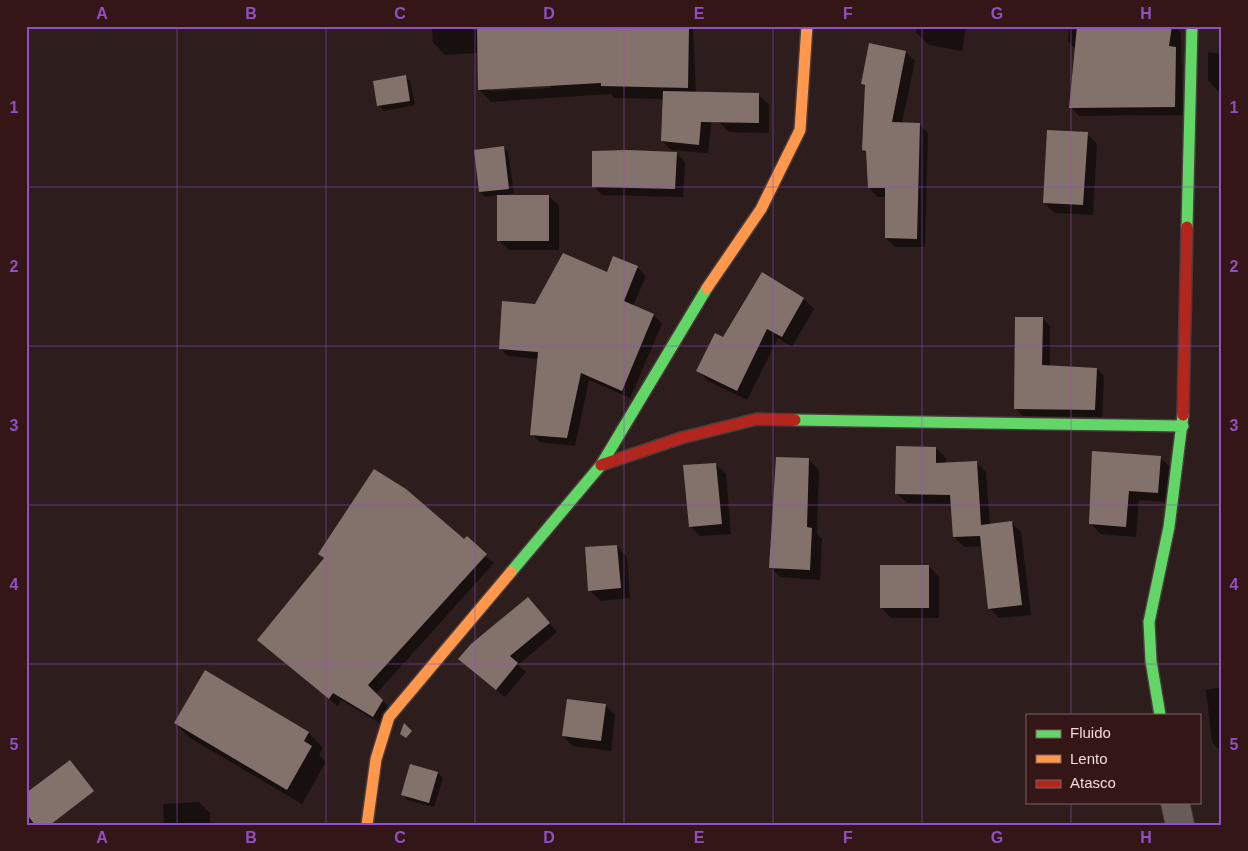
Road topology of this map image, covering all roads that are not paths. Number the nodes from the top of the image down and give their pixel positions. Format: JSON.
{"nodes":[{"id":1,"x":808,"y":26,"type":"edge"},
{"id":2,"x":1192,"y":26,"type":"edge"},
{"id":3,"x":1183,"y":426,"type":"junction"},
{"id":4,"x":601,"y":465,"type":"junction"},
{"id":5,"x":1160,"y":714,"type":"edge"},
{"id":6,"x":1176,"y":804,"type":"edge"},
{"id":7,"x":367,"y":825,"type":"edge"},
{"id":8,"x":1180,"y":825,"type":"edge"}],
"edges":[{"from":1,"to":4,"type":"street"},
{"from":2,"to":3,"type":"street"},
{"from":3,"to":4,"type":"street"},
{"from":3,"to":5,"type":"street"},
{"from":4,"to":7,"type":"street"},
{"from":6,"to":8,"type":"street"}]}
